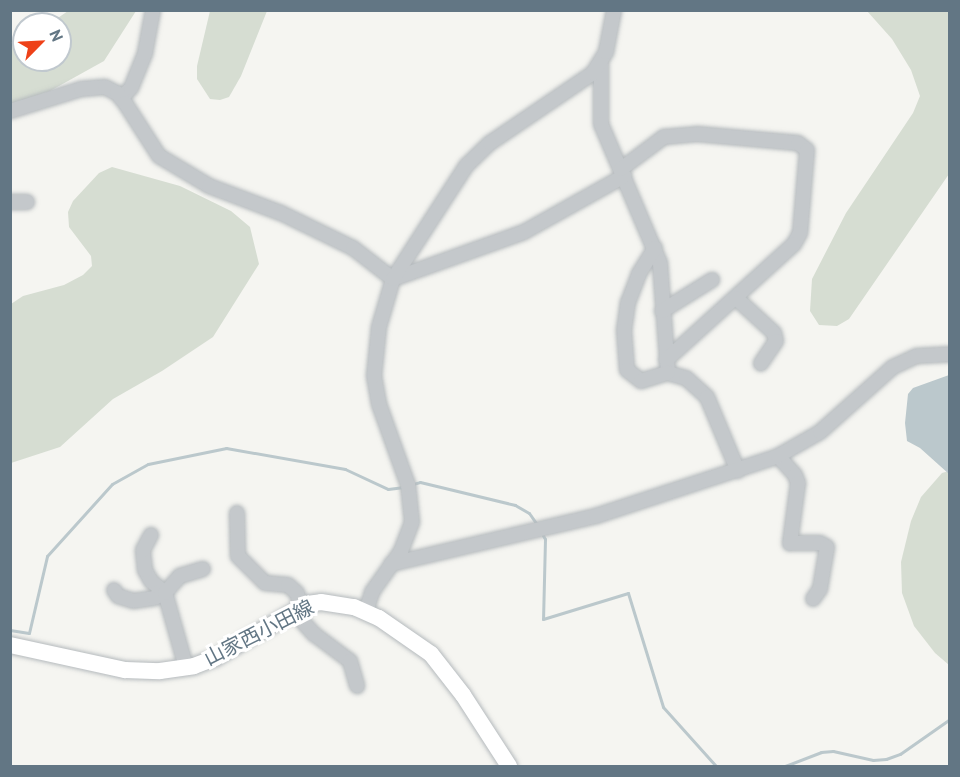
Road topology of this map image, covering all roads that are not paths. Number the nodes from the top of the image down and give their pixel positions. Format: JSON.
{"nodes":[{"id":1,"x":153,"y":10,"type":"edge"},
{"id":2,"x":615,"y":10,"type":"edge"},
{"id":3,"x":601,"y":64,"type":"junction"},
{"id":4,"x":121,"y":98,"type":"junction"},
{"id":5,"x":10,"y":111,"type":"edge"},
{"id":6,"x":623,"y":173,"type":"junction"},
{"id":7,"x":10,"y":202,"type":"edge"},
{"id":8,"x":27,"y":202,"type":"dead end"},
{"id":9,"x":655,"y":248,"type":"junction"},
{"id":10,"x":393,"y":279,"type":"junction"},
{"id":11,"x":712,"y":280,"type":"dead end"},
{"id":12,"x":736,"y":298,"type":"junction"},
{"id":13,"x":662,"y":310,"type":"junction"},
{"id":14,"x":950,"y":354,"type":"edge"},
{"id":15,"x":761,"y":363,"type":"dead end"},
{"id":16,"x":667,"y":367,"type":"junction"},
{"id":17,"x":778,"y":456,"type":"junction"},
{"id":18,"x":738,"y":471,"type":"junction"},
{"id":19,"x":237,"y":513,"type":"dead end"},
{"id":20,"x":152,"y":535,"type":"dead end"},
{"id":21,"x":391,"y":564,"type":"junction"},
{"id":22,"x":203,"y":569,"type":"dead end"},
{"id":23,"x":114,"y":590,"type":"dead end"},
{"id":24,"x":165,"y":593,"type":"junction"},
{"id":25,"x":813,"y":599,"type":"dead end"},
{"id":26,"x":297,"y":610,"type":"junction"},
{"id":27,"x":366,"y":611,"type":"junction"},
{"id":28,"x":10,"y":645,"type":"edge"},
{"id":29,"x":186,"y":667,"type":"junction"},
{"id":30,"x":357,"y":686,"type":"dead end"},
{"id":31,"x":509,"y":766,"type":"edge"}],
"edges":[{"from":1,"to":4,"type":"street"},
{"from":2,"to":3,"type":"street"},
{"from":3,"to":6,"type":"street"},
{"from":3,"to":10,"type":"street"},
{"from":4,"to":5,"type":"street"},
{"from":4,"to":10,"type":"street"},
{"from":6,"to":9,"type":"street"},
{"from":6,"to":10,"type":"street"},
{"from":6,"to":12,"type":"street"},
{"from":7,"to":8,"type":"street"},
{"from":9,"to":13,"type":"street"},
{"from":9,"to":16,"type":"street"},
{"from":10,"to":21,"type":"street"},
{"from":11,"to":13,"type":"street"},
{"from":12,"to":15,"type":"street"},
{"from":12,"to":16,"type":"street"},
{"from":13,"to":16,"type":"street"},
{"from":14,"to":17,"type":"street"},
{"from":16,"to":18,"type":"street"},
{"from":17,"to":18,"type":"street"},
{"from":17,"to":25,"type":"street"},
{"from":18,"to":21,"type":"street"},
{"from":19,"to":26,"type":"street"},
{"from":20,"to":24,"type":"street"},
{"from":21,"to":27,"type":"street"},
{"from":22,"to":24,"type":"street"},
{"from":23,"to":24,"type":"street"},
{"from":24,"to":29,"type":"street"},
{"from":26,"to":27,"type":"main road","name":"山家西小田線"},
{"from":26,"to":29,"type":"main road","name":"山家西小田線"},
{"from":26,"to":30,"type":"street"},
{"from":27,"to":31,"type":"main road","name":"山家西小田線"},
{"from":28,"to":29,"type":"main road","name":"山家西小田線"}]}
